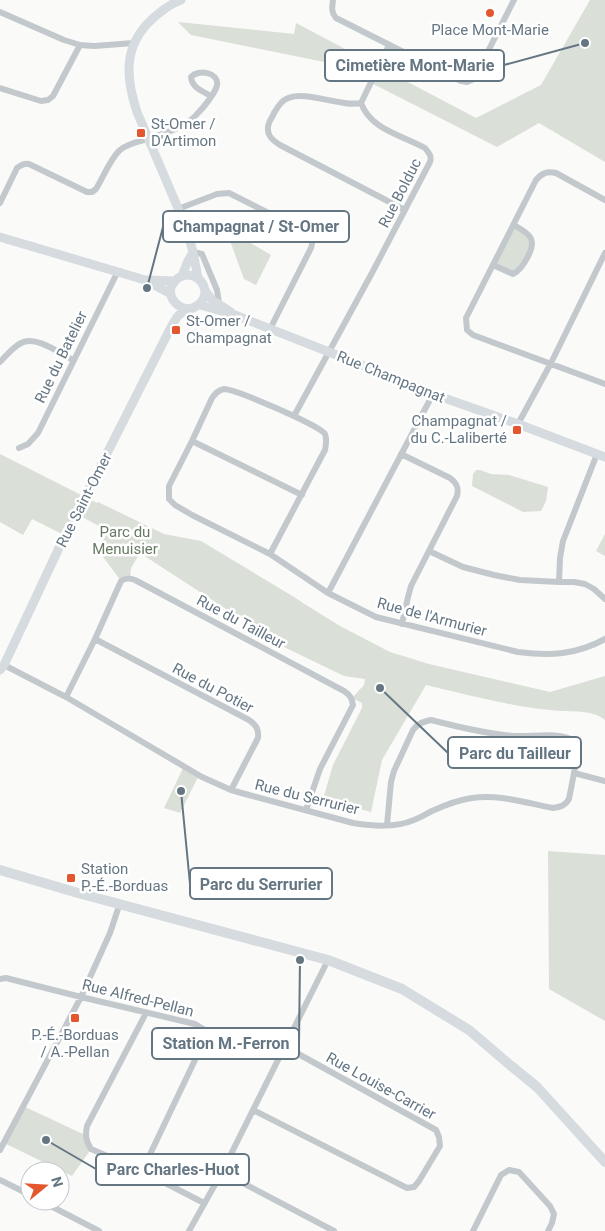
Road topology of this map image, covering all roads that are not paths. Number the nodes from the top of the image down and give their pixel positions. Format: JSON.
{"nodes":[{"id":1,"x":181,"y":0,"type":"edge"},
{"id":2,"x":334,"y":0,"type":"edge"},
{"id":3,"x":514,"y":0,"type":"edge"},
{"id":4,"x":0,"y":12,"type":"edge"},
{"id":5,"x":134,"y":43,"type":"junction"},
{"id":6,"x":80,"y":45,"type":"junction"},
{"id":7,"x":389,"y":45,"type":"junction"},
{"id":8,"x":0,"y":88,"type":"edge"},
{"id":9,"x":211,"y":96,"type":"dead end"},
{"id":10,"x":360,"y":103,"type":"junction"},
{"id":11,"x":149,"y":138,"type":"junction"},
{"id":12,"x":605,"y":200,"type":"edge"},
{"id":13,"x":0,"y":203,"type":"edge"},
{"id":14,"x":178,"y":209,"type":"junction"},
{"id":15,"x":405,"y":210,"type":"junction"},
{"id":16,"x":514,"y":225,"type":"junction"},
{"id":17,"x":0,"y":237,"type":"edge"},
{"id":18,"x":194,"y":252,"type":"junction"},
{"id":19,"x":605,"y":252,"type":"edge"},
{"id":20,"x":493,"y":265,"type":"junction"},
{"id":21,"x":118,"y":271,"type":"junction"},
{"id":22,"x":182,"y":276,"type":"junction"},
{"id":23,"x":198,"y":278,"type":"junction"},
{"id":24,"x":145,"y":280,"type":"junction"},
{"id":25,"x":174,"y":282,"type":"junction"},
{"id":26,"x":205,"y":290,"type":"junction"},
{"id":27,"x":171,"y":294,"type":"junction"},
{"id":28,"x":219,"y":303,"type":"junction"},
{"id":29,"x":176,"y":304,"type":"junction"},
{"id":30,"x":200,"y":305,"type":"junction"},
{"id":31,"x":190,"y":309,"type":"junction"},
{"id":32,"x":235,"y":315,"type":"junction"},
{"id":33,"x":270,"y":329,"type":"junction"},
{"id":34,"x":169,"y":331,"type":"junction"},
{"id":35,"x":329,"y":352,"type":"junction"},
{"id":36,"x":73,"y":360,"type":"junction"},
{"id":37,"x":0,"y":362,"type":"edge"},
{"id":38,"x":550,"y":363,"type":"junction"},
{"id":39,"x":605,"y":384,"type":"edge"},
{"id":40,"x":433,"y":394,"type":"junction"},
{"id":41,"x":294,"y":416,"type":"junction"},
{"id":42,"x":518,"y":424,"type":"junction"},
{"id":43,"x":192,"y":441,"type":"junction"},
{"id":44,"x":19,"y":448,"type":"dead end"},
{"id":45,"x":402,"y":454,"type":"junction"},
{"id":46,"x":601,"y":455,"type":"edge"},
{"id":47,"x":302,"y":495,"type":"junction"},
{"id":48,"x":429,"y":551,"type":"junction"},
{"id":49,"x":270,"y":554,"type":"junction"},
{"id":50,"x":559,"y":582,"type":"junction"},
{"id":51,"x":328,"y":593,"type":"junction"},
{"id":52,"x":605,"y":599,"type":"edge"},
{"id":53,"x":402,"y":624,"type":"junction"},
{"id":54,"x":95,"y":639,"type":"junction"},
{"id":55,"x":605,"y":639,"type":"edge"},
{"id":56,"x":2,"y":667,"type":"edge"},
{"id":57,"x":66,"y":697,"type":"junction"},
{"id":58,"x":574,"y":773,"type":"junction"},
{"id":59,"x":605,"y":782,"type":"edge"},
{"id":60,"x":231,"y":790,"type":"junction"},
{"id":61,"x":306,"y":810,"type":"junction"},
{"id":62,"x":387,"y":825,"type":"junction"},
{"id":63,"x":0,"y":870,"type":"edge"},
{"id":64,"x":120,"y":903,"type":"junction"},
{"id":65,"x":328,"y":960,"type":"junction"},
{"id":66,"x":0,"y":979,"type":"edge"},
{"id":67,"x":80,"y":997,"type":"junction"},
{"id":68,"x":146,"y":1013,"type":"junction"},
{"id":69,"x":284,"y":1046,"type":"junction"},
{"id":70,"x":253,"y":1110,"type":"junction"},
{"id":71,"x":0,"y":1150,"type":"edge"},
{"id":72,"x":605,"y":1162,"type":"edge"},
{"id":73,"x":142,"y":1171,"type":"junction"},
{"id":74,"x":222,"y":1172,"type":"junction"},
{"id":75,"x":0,"y":1180,"type":"edge"},
{"id":76,"x":20,"y":1190,"type":"edge"},
{"id":77,"x":204,"y":1203,"type":"junction"},
{"id":78,"x":60,"y":1211,"type":"edge"},
{"id":79,"x":99,"y":1231,"type":"edge"},
{"id":80,"x":189,"y":1231,"type":"edge"},
{"id":81,"x":334,"y":1231,"type":"edge"},
{"id":82,"x":473,"y":1231,"type":"edge"},
{"id":83,"x":548,"y":1231,"type":"edge"}],
"edges":[{"from":1,"to":5,"type":"street"},
{"from":2,"to":7,"type":"street"},
{"from":3,"to":7,"type":"street"},
{"from":4,"to":6,"type":"street"},
{"from":5,"to":6,"type":"street"},
{"from":5,"to":11,"type":"street"},
{"from":6,"to":8,"type":"street"},
{"from":7,"to":10,"type":"street"},
{"from":9,"to":11,"type":"street"},
{"from":10,"to":15,"type":"street","name":"Rue Bolduc"},
{"from":10,"to":15,"type":"street"},
{"from":11,"to":13,"type":"street"},
{"from":11,"to":14,"type":"street"},
{"from":12,"to":16,"type":"street"},
{"from":14,"to":18,"type":"street"},
{"from":14,"to":33,"type":"street"},
{"from":15,"to":35,"type":"street","name":"Rue Bolduc"},
{"from":16,"to":20,"type":"street"},
{"from":16,"to":20,"type":"street"},
{"from":17,"to":21,"type":"street"},
{"from":18,"to":22,"type":"street"},
{"from":18,"to":23,"type":"street"},
{"from":18,"to":28,"type":"street"},
{"from":19,"to":38,"type":"street"},
{"from":20,"to":38,"type":"street"},
{"from":21,"to":24,"type":"street"},
{"from":21,"to":36,"type":"street","name":"Rue du Batelier"},
{"from":22,"to":23,"type":"street"},
{"from":22,"to":25,"type":"street"},
{"from":23,"to":26,"type":"street"},
{"from":24,"to":25,"type":"street"},
{"from":24,"to":27,"type":"street"},
{"from":25,"to":27,"type":"street"},
{"from":26,"to":28,"type":"street","name":"Rue Champagnat"},
{"from":26,"to":30,"type":"street"},
{"from":27,"to":29,"type":"street"},
{"from":28,"to":32,"type":"street","name":"Rue Champagnat"},
{"from":29,"to":31,"type":"street"},
{"from":29,"to":34,"type":"street","name":"Rue Saint-Omer"},
{"from":30,"to":31,"type":"street"},
{"from":30,"to":32,"type":"street","name":"Rue Champagnat"},
{"from":31,"to":34,"type":"street","name":"Rue Saint-Omer"},
{"from":32,"to":33,"type":"street","name":"Rue Champagnat"},
{"from":33,"to":35,"type":"street","name":"Rue Champagnat"},
{"from":34,"to":56,"type":"street","name":"Rue Saint-Omer"},
{"from":35,"to":40,"type":"street","name":"Rue Champagnat"},
{"from":35,"to":41,"type":"street","name":"Rue Bolduc"},
{"from":36,"to":37,"type":"street"},
{"from":36,"to":44,"type":"street","name":"Rue du Batelier"},
{"from":38,"to":39,"type":"street"},
{"from":38,"to":42,"type":"street"},
{"from":40,"to":42,"type":"street","name":"Rue Champagnat"},
{"from":40,"to":45,"type":"street"},
{"from":41,"to":43,"type":"street"},
{"from":41,"to":47,"type":"street"},
{"from":42,"to":46,"type":"street","name":"Rue Champagnat"},
{"from":43,"to":47,"type":"street"},
{"from":43,"to":49,"type":"street","name":"Rue de l'Armurier"},
{"from":45,"to":48,"type":"street"},
{"from":45,"to":51,"type":"street"},
{"from":46,"to":50,"type":"street"},
{"from":47,"to":49,"type":"street"},
{"from":48,"to":50,"type":"street"},
{"from":48,"to":53,"type":"street"},
{"from":49,"to":51,"type":"street","name":"Rue de l'Armurier"},
{"from":50,"to":52,"type":"street"},
{"from":51,"to":53,"type":"street","name":"Rue de l'Armurier"},
{"from":53,"to":55,"type":"street","name":"Rue de l'Armurier"},
{"from":54,"to":57,"type":"street","name":"Rue du Tailleur"},
{"from":54,"to":60,"type":"street","name":"Rue du Potier"},
{"from":54,"to":61,"type":"street","name":"Rue du Tailleur"},
{"from":56,"to":57,"type":"street","name":"Rue du Serrurier"},
{"from":57,"to":60,"type":"street","name":"Rue du Serrurier"},
{"from":58,"to":59,"type":"street"},
{"from":58,"to":62,"type":"street","name":"Rue du Serrurier"},
{"from":58,"to":62,"type":"street"},
{"from":60,"to":61,"type":"street","name":"Rue du Serrurier"},
{"from":61,"to":62,"type":"street","name":"Rue du Serrurier"},
{"from":63,"to":64,"type":"main road"},
{"from":64,"to":65,"type":"main road"},
{"from":64,"to":67,"type":"street"},
{"from":65,"to":69,"type":"street"},
{"from":65,"to":72,"type":"main road"},
{"from":66,"to":67,"type":"street","name":"Rue Alfred-Pellan"},
{"from":67,"to":68,"type":"street","name":"Rue Alfred-Pellan"},
{"from":67,"to":71,"type":"street"},
{"from":68,"to":73,"type":"street"},
{"from":68,"to":73,"type":"street","name":"Rue Alfred-Pellan"},
{"from":69,"to":70,"type":"street"},
{"from":69,"to":70,"type":"street","name":"Rue Louise-Carrier"},
{"from":70,"to":74,"type":"street"},
{"from":73,"to":77,"type":"street"},
{"from":74,"to":77,"type":"street"},
{"from":74,"to":81,"type":"street"},
{"from":75,"to":76,"type":"street"},
{"from":77,"to":80,"type":"street"},
{"from":78,"to":79,"type":"street"},
{"from":82,"to":83,"type":"street"}]}
